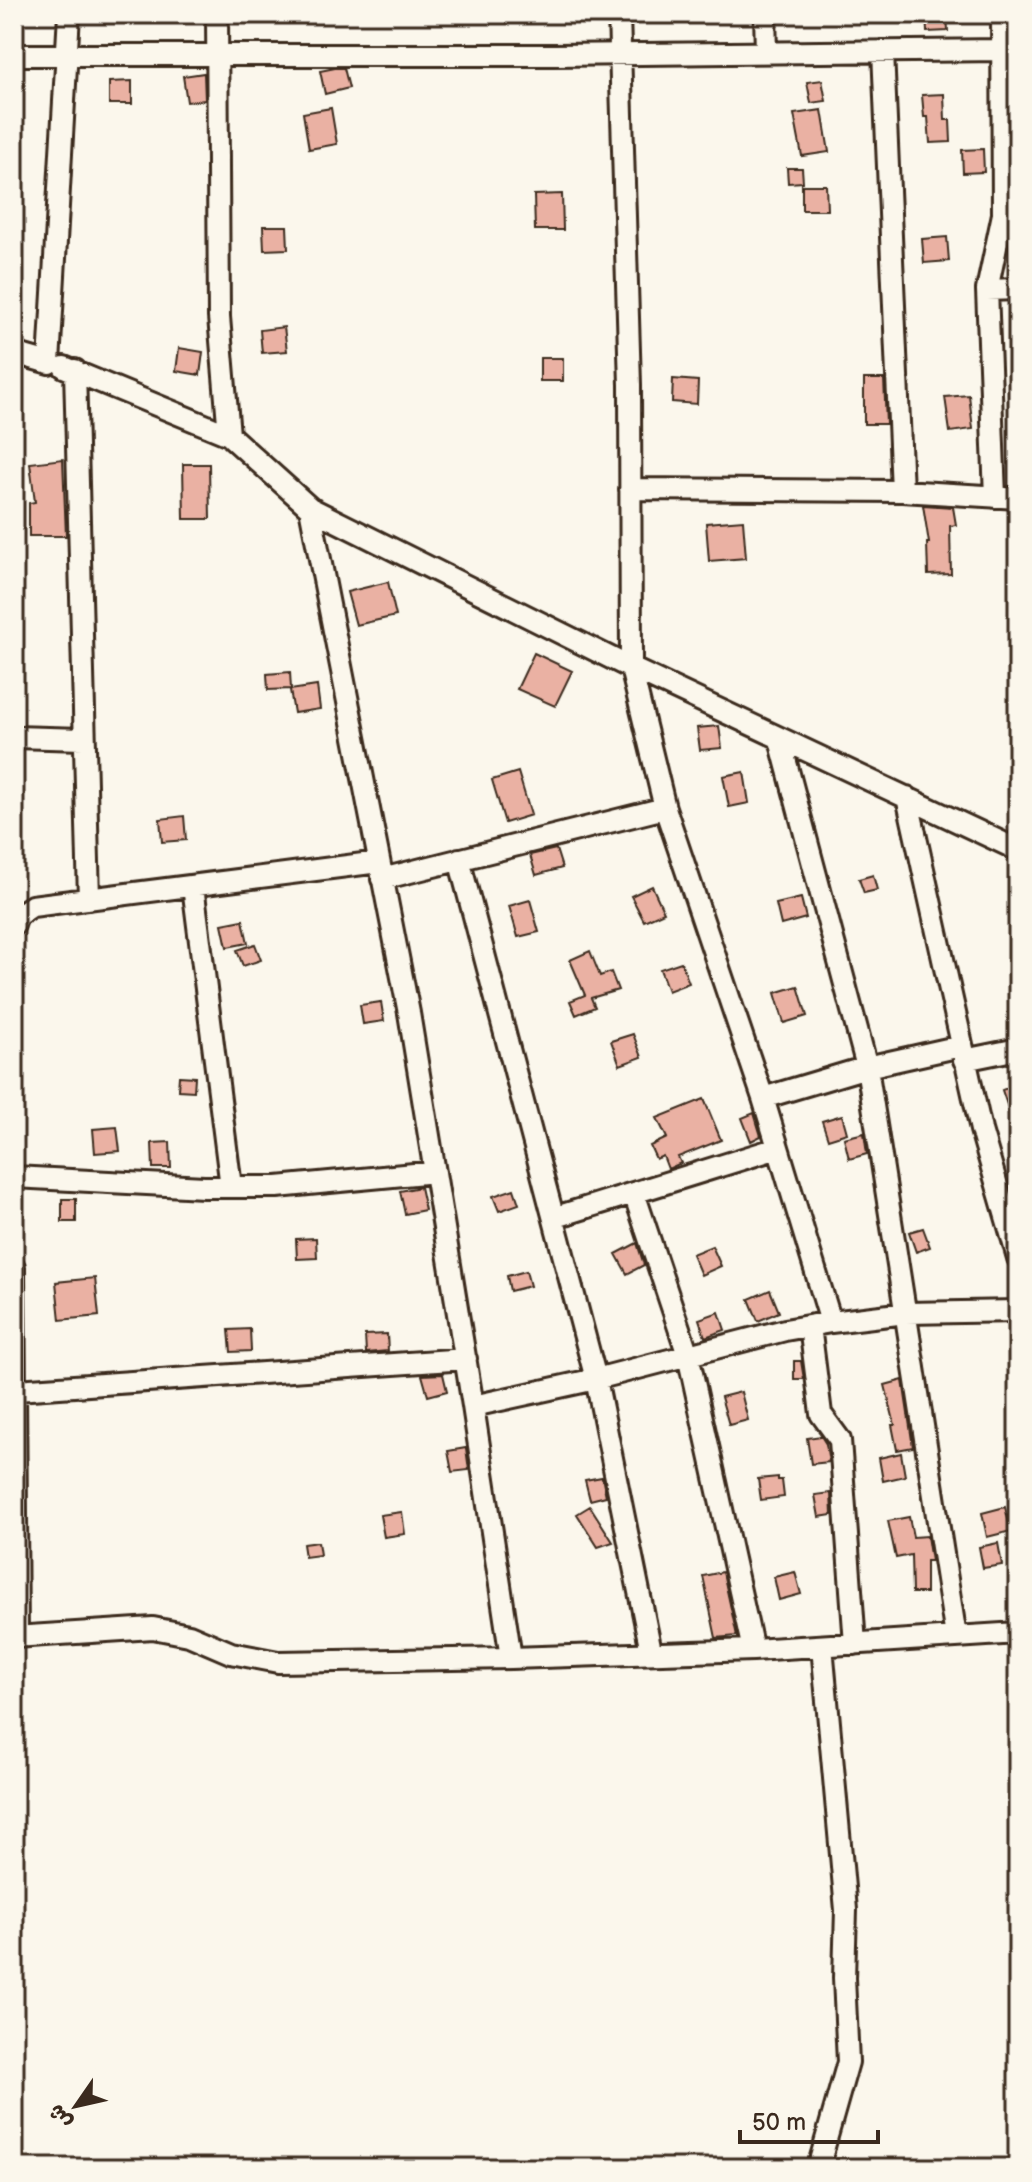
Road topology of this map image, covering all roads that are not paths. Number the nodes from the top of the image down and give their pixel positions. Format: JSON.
{"nodes":[{"id":1,"x":69,"y":14,"type":"edge"},
{"id":2,"x":217,"y":14,"type":"edge"},
{"id":3,"x":619,"y":14,"type":"edge"},
{"id":4,"x":765,"y":14,"type":"edge"},
{"id":5,"x":1002,"y":14,"type":"edge"},
{"id":6,"x":1002,"y":50,"type":"junction"},
{"id":7,"x":883,"y":51,"type":"junction"},
{"id":8,"x":766,"y":52,"type":"junction"},
{"id":9,"x":621,"y":53,"type":"junction"},
{"id":10,"x":14,"y":55,"type":"edge"},
{"id":11,"x":67,"y":56,"type":"junction"},
{"id":12,"x":217,"y":56,"type":"junction"},
{"id":13,"x":1018,"y":289,"type":"edge"},
{"id":14,"x":987,"y":290,"type":"junction"},
{"id":15,"x":14,"y":353,"type":"edge"},
{"id":16,"x":49,"y":363,"type":"junction"},
{"id":17,"x":75,"y":370,"type":"junction"},
{"id":18,"x":229,"y":435,"type":"junction"},
{"id":19,"x":630,"y":489,"type":"junction"},
{"id":20,"x":902,"y":491,"type":"junction"},
{"id":21,"x":995,"y":497,"type":"junction"},
{"id":22,"x":1018,"y":498,"type":"edge"},
{"id":23,"x":310,"y":508,"type":"junction"},
{"id":24,"x":631,"y":668,"type":"junction"},
{"id":25,"x":14,"y":737,"type":"edge"},
{"id":26,"x":83,"y":739,"type":"junction"},
{"id":27,"x":780,"y":740,"type":"junction"},
{"id":28,"x":907,"y":797,"type":"junction"},
{"id":29,"x":665,"y":808,"type":"junction"},
{"id":30,"x":1018,"y":850,"type":"edge"},
{"id":31,"x":459,"y":859,"type":"junction"},
{"id":32,"x":381,"y":870,"type":"junction"},
{"id":33,"x":193,"y":886,"type":"junction"},
{"id":34,"x":89,"y":899,"type":"junction"},
{"id":35,"x":14,"y":925,"type":"edge"},
{"id":36,"x":1017,"y":1052,"type":"edge"},
{"id":37,"x":963,"y":1053,"type":"junction"},
{"id":38,"x":867,"y":1067,"type":"junction"},
{"id":39,"x":763,"y":1098,"type":"junction"},
{"id":40,"x":778,"y":1148,"type":"junction"},
{"id":41,"x":435,"y":1172,"type":"junction"},
{"id":42,"x":14,"y":1177,"type":"edge"},
{"id":43,"x":231,"y":1187,"type":"junction"},
{"id":44,"x":634,"y":1193,"type":"junction"},
{"id":45,"x":556,"y":1217,"type":"junction"},
{"id":46,"x":1018,"y":1258,"type":"edge"},
{"id":47,"x":14,"y":1267,"type":"edge"},
{"id":48,"x":1018,"y":1311,"type":"edge"},
{"id":49,"x":906,"y":1313,"type":"junction"},
{"id":50,"x":831,"y":1322,"type":"junction"},
{"id":51,"x":810,"y":1326,"type":"junction"},
{"id":52,"x":14,"y":1333,"type":"edge"},
{"id":53,"x":688,"y":1355,"type":"junction"},
{"id":54,"x":466,"y":1359,"type":"junction"},
{"id":55,"x":596,"y":1379,"type":"junction"},
{"id":56,"x":16,"y":1390,"type":"edge"},
{"id":57,"x":473,"y":1406,"type":"junction"},
{"id":58,"x":1018,"y":1633,"type":"edge"},
{"id":59,"x":15,"y":1637,"type":"edge"},
{"id":60,"x":956,"y":1637,"type":"junction"},
{"id":61,"x":855,"y":1644,"type":"junction"},
{"id":62,"x":822,"y":1646,"type":"junction"},
{"id":63,"x":753,"y":1650,"type":"junction"},
{"id":64,"x":651,"y":1651,"type":"junction"},
{"id":65,"x":511,"y":1658,"type":"junction"},
{"id":66,"x":818,"y":2168,"type":"edge"}],
"edges":[{"from":1,"to":11,"type":"street"},
{"from":2,"to":12,"type":"street"},
{"from":3,"to":9,"type":"street"},
{"from":4,"to":8,"type":"street"},
{"from":5,"to":6,"type":"street"},
{"from":6,"to":7,"type":"street"},
{"from":6,"to":14,"type":"street"},
{"from":7,"to":8,"type":"street"},
{"from":7,"to":20,"type":"street"},
{"from":8,"to":9,"type":"street"},
{"from":9,"to":12,"type":"street"},
{"from":9,"to":19,"type":"street"},
{"from":10,"to":11,"type":"street"},
{"from":11,"to":12,"type":"street"},
{"from":11,"to":16,"type":"street"},
{"from":12,"to":18,"type":"street"},
{"from":13,"to":14,"type":"street"},
{"from":14,"to":21,"type":"street"},
{"from":15,"to":16,"type":"street"},
{"from":16,"to":17,"type":"street"},
{"from":17,"to":18,"type":"street"},
{"from":17,"to":26,"type":"street"},
{"from":18,"to":23,"type":"street"},
{"from":19,"to":20,"type":"street"},
{"from":19,"to":24,"type":"street"},
{"from":20,"to":21,"type":"street"},
{"from":21,"to":22,"type":"street"},
{"from":23,"to":24,"type":"street"},
{"from":23,"to":32,"type":"street"},
{"from":24,"to":27,"type":"street"},
{"from":24,"to":29,"type":"street"},
{"from":25,"to":26,"type":"street"},
{"from":26,"to":34,"type":"street"},
{"from":27,"to":28,"type":"street"},
{"from":27,"to":38,"type":"street"},
{"from":28,"to":30,"type":"street"},
{"from":28,"to":37,"type":"street"},
{"from":29,"to":31,"type":"street"},
{"from":29,"to":39,"type":"street"},
{"from":31,"to":32,"type":"street"},
{"from":31,"to":45,"type":"street"},
{"from":32,"to":33,"type":"street"},
{"from":32,"to":41,"type":"street"},
{"from":33,"to":34,"type":"street"},
{"from":33,"to":43,"type":"street"},
{"from":34,"to":35,"type":"street"},
{"from":36,"to":37,"type":"street"},
{"from":37,"to":38,"type":"street"},
{"from":37,"to":46,"type":"street"},
{"from":38,"to":39,"type":"street"},
{"from":38,"to":49,"type":"street"},
{"from":39,"to":40,"type":"street"},
{"from":40,"to":44,"type":"street"},
{"from":40,"to":50,"type":"street"},
{"from":41,"to":43,"type":"street"},
{"from":41,"to":54,"type":"street"},
{"from":42,"to":43,"type":"street"},
{"from":44,"to":45,"type":"street"},
{"from":44,"to":53,"type":"street"},
{"from":45,"to":55,"type":"street"},
{"from":47,"to":52,"type":"street"},
{"from":48,"to":49,"type":"street"},
{"from":49,"to":50,"type":"street"},
{"from":49,"to":60,"type":"street"},
{"from":50,"to":51,"type":"street"},
{"from":51,"to":53,"type":"street"},
{"from":51,"to":61,"type":"street"},
{"from":52,"to":56,"type":"street"},
{"from":53,"to":55,"type":"street"},
{"from":53,"to":63,"type":"street"},
{"from":54,"to":56,"type":"street"},
{"from":54,"to":57,"type":"street"},
{"from":55,"to":57,"type":"street"},
{"from":55,"to":64,"type":"street"},
{"from":56,"to":59,"type":"street"},
{"from":57,"to":65,"type":"street"},
{"from":58,"to":60,"type":"street"},
{"from":59,"to":65,"type":"street"},
{"from":60,"to":61,"type":"street"},
{"from":61,"to":62,"type":"street"},
{"from":62,"to":63,"type":"street"},
{"from":62,"to":66,"type":"street"},
{"from":63,"to":64,"type":"street"},
{"from":64,"to":65,"type":"street"}]}
